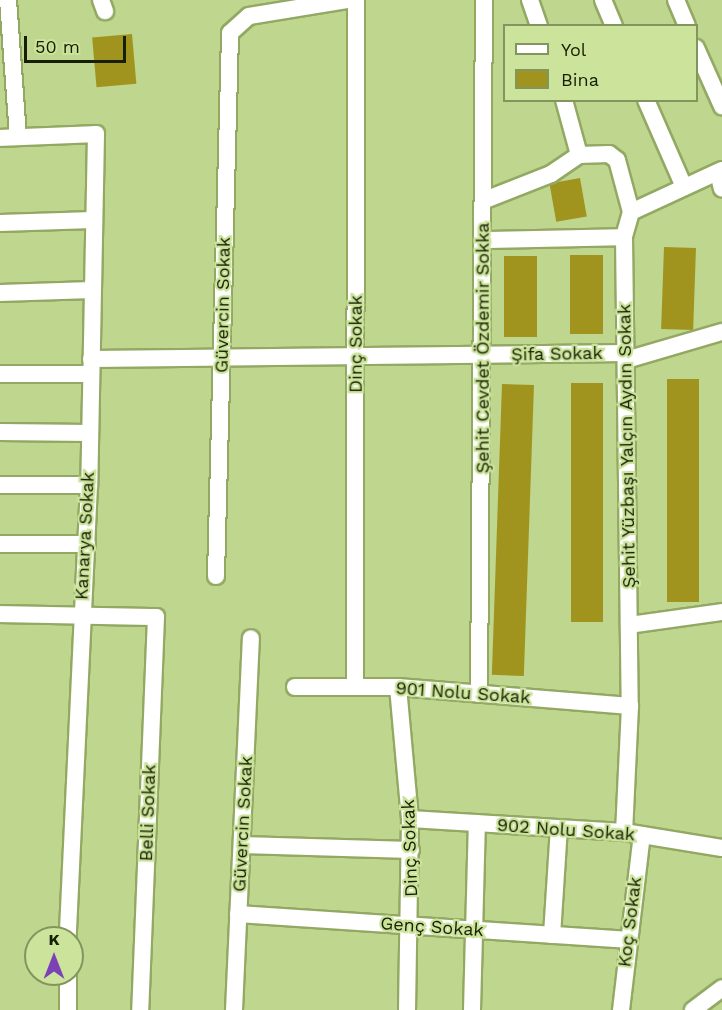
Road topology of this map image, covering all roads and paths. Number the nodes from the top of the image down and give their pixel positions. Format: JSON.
{"nodes":[{"id":1,"x":8,"y":0,"type":"edge"},
{"id":2,"x":347,"y":0,"type":"edge"},
{"id":3,"x":356,"y":0,"type":"edge"},
{"id":4,"x":530,"y":0,"type":"edge"},
{"id":5,"x":603,"y":0,"type":"edge"},
{"id":6,"x":676,"y":0,"type":"edge"},
{"id":7,"x":487,"y":1,"type":"edge"},
{"id":8,"x":538,"y":24,"type":"edge"},
{"id":9,"x":613,"y":24,"type":"edge"},
{"id":10,"x":686,"y":24,"type":"edge"},
{"id":11,"x":698,"y":52,"type":"edge"},
{"id":12,"x":565,"y":102,"type":"edge"},
{"id":13,"x":647,"y":102,"type":"edge"},
{"id":14,"x":722,"y":106,"type":"edge"},
{"id":15,"x":18,"y":137,"type":"junction"},
{"id":16,"x":0,"y":138,"type":"edge"},
{"id":17,"x":579,"y":155,"type":"junction"},
{"id":18,"x":720,"y":171,"type":"edge"},
{"id":19,"x":684,"y":187,"type":"junction"},
{"id":20,"x":722,"y":189,"type":"edge"},
{"id":21,"x":485,"y":200,"type":"junction"},
{"id":22,"x":631,"y":212,"type":"junction"},
{"id":23,"x":93,"y":220,"type":"junction"},
{"id":24,"x":0,"y":223,"type":"edge"},
{"id":25,"x":624,"y":237,"type":"junction"},
{"id":26,"x":484,"y":240,"type":"junction"},
{"id":27,"x":92,"y":291,"type":"junction"},
{"id":28,"x":0,"y":293,"type":"edge"},
{"id":29,"x":722,"y":332,"type":"edge"},
{"id":30,"x":484,"y":355,"type":"junction"},
{"id":31,"x":356,"y":356,"type":"junction"},
{"id":32,"x":626,"y":357,"type":"junction"},
{"id":33,"x":221,"y":358,"type":"junction"},
{"id":34,"x":91,"y":367,"type":"junction"},
{"id":35,"x":0,"y":374,"type":"edge"},
{"id":36,"x":0,"y":432,"type":"edge"},
{"id":37,"x":90,"y":433,"type":"junction"},
{"id":38,"x":0,"y":485,"type":"edge"},
{"id":39,"x":89,"y":485,"type":"junction"},
{"id":40,"x":0,"y":543,"type":"edge"},
{"id":41,"x":87,"y":544,"type":"junction"},
{"id":42,"x":216,"y":576,"type":"dead end"},
{"id":43,"x":722,"y":612,"type":"edge"},
{"id":44,"x":0,"y":614,"type":"edge"},
{"id":45,"x":80,"y":614,"type":"junction"},
{"id":46,"x":629,"y":626,"type":"junction"},
{"id":47,"x":251,"y":638,"type":"dead end"},
{"id":48,"x":295,"y":687,"type":"dead end"},
{"id":49,"x":355,"y":687,"type":"junction"},
{"id":50,"x":398,"y":687,"type":"junction"},
{"id":51,"x":479,"y":694,"type":"junction"},
{"id":52,"x":630,"y":706,"type":"junction"},
{"id":53,"x":410,"y":819,"type":"junction"},
{"id":54,"x":477,"y":823,"type":"junction"},
{"id":55,"x":559,"y":828,"type":"junction"},
{"id":56,"x":624,"y":832,"type":"junction"},
{"id":57,"x":642,"y":835,"type":"junction"},
{"id":58,"x":242,"y":845,"type":"junction"},
{"id":59,"x":722,"y":848,"type":"edge"},
{"id":60,"x":411,"y":850,"type":"junction"},
{"id":61,"x":238,"y":914,"type":"junction"},
{"id":62,"x":411,"y":925,"type":"junction"},
{"id":63,"x":68,"y":926,"type":"edge"},
{"id":64,"x":474,"y":929,"type":"junction"},
{"id":65,"x":552,"y":935,"type":"junction"},
{"id":66,"x":626,"y":940,"type":"junction"},
{"id":67,"x":68,"y":986,"type":"edge"},
{"id":68,"x":722,"y":988,"type":"edge"},
{"id":69,"x":68,"y":1010,"type":"edge"},
{"id":70,"x":140,"y":1010,"type":"edge"},
{"id":71,"x":234,"y":1010,"type":"edge"},
{"id":72,"x":407,"y":1010,"type":"edge"},
{"id":73,"x":472,"y":1010,"type":"edge"},
{"id":74,"x":621,"y":1010,"type":"edge"},
{"id":75,"x":693,"y":1010,"type":"edge"}],
"edges":[{"from":1,"to":15,"type":"street"},
{"from":2,"to":33,"type":"street","name":"Güvercin Sokak"},
{"from":3,"to":31,"type":"street","name":"Dinç Sokak"},
{"from":4,"to":8,"type":"street"},
{"from":5,"to":9,"type":"street"},
{"from":6,"to":10,"type":"street"},
{"from":7,"to":21,"type":"street","name":"Şehit Cevdet Özdemir Sokka"},
{"from":11,"to":14,"type":"street"},
{"from":12,"to":17,"type":"street"},
{"from":13,"to":19,"type":"street"},
{"from":15,"to":16,"type":"street"},
{"from":15,"to":23,"type":"street","name":"Kanarya Sokak"},
{"from":17,"to":21,"type":"street"},
{"from":17,"to":22,"type":"street"},
{"from":18,"to":19,"type":"street"},
{"from":18,"to":20,"type":"street"},
{"from":19,"to":22,"type":"street"},
{"from":21,"to":26,"type":"street","name":"Şehit Cevdet Özdemir Sokka"},
{"from":22,"to":25,"type":"street","name":"Şehit Yüzbaşı Yalçın Aydın Sokak"},
{"from":23,"to":24,"type":"street"},
{"from":23,"to":27,"type":"street","name":"Kanarya Sokak"},
{"from":25,"to":26,"type":"street"},
{"from":25,"to":32,"type":"street","name":"Şehit Yüzbaşı Yalçın Aydın Sokak"},
{"from":26,"to":30,"type":"street","name":"Şehit Cevdet Özdemir Sokka"},
{"from":27,"to":28,"type":"street"},
{"from":27,"to":34,"type":"street","name":"Kanarya Sokak"},
{"from":29,"to":32,"type":"street","name":"Şifa Sokak"},
{"from":30,"to":31,"type":"street","name":"Şifa Sokak"},
{"from":30,"to":32,"type":"street","name":"Şifa Sokak"},
{"from":30,"to":51,"type":"street","name":"Şehit Cevdet Özdemir Sokka"},
{"from":31,"to":33,"type":"street","name":"Şifa Sokak"},
{"from":31,"to":49,"type":"street","name":"Dinç Sokak"},
{"from":32,"to":46,"type":"street","name":"Şehit Yüzbaşı Yalçın Aydın Sokak"},
{"from":33,"to":34,"type":"street","name":"Şifa Sokak"},
{"from":33,"to":42,"type":"street","name":"Güvercin Sokak"},
{"from":34,"to":35,"type":"street","name":"Şifa Sokak"},
{"from":34,"to":37,"type":"street","name":"Kanarya Sokak"},
{"from":36,"to":37,"type":"street"},
{"from":37,"to":39,"type":"street","name":"Kanarya Sokak"},
{"from":38,"to":39,"type":"street"},
{"from":39,"to":41,"type":"street","name":"Kanarya Sokak"},
{"from":40,"to":41,"type":"street"},
{"from":41,"to":45,"type":"street","name":"Kanarya Sokak"},
{"from":43,"to":46,"type":"street"},
{"from":44,"to":45,"type":"street"},
{"from":45,"to":63,"type":"street","name":"Kanarya Sokak"},
{"from":45,"to":70,"type":"street","name":"Belli Sokak"},
{"from":46,"to":52,"type":"street","name":"Şehit Yüzbaşı Yalçın Aydın Sokak"},
{"from":47,"to":58,"type":"street","name":"Güvercin Sokak"},
{"from":48,"to":49,"type":"street","name":"901 Nolu Sokak"},
{"from":49,"to":50,"type":"street","name":"901 Nolu Sokak"},
{"from":50,"to":51,"type":"street","name":"901 Nolu Sokak"},
{"from":50,"to":53,"type":"street","name":"Dinç Sokak"},
{"from":51,"to":52,"type":"street","name":"901 Nolu Sokak"},
{"from":52,"to":56,"type":"street","name":"Şehit Yüzbaşı Yalçın Aydın Sokak"},
{"from":53,"to":54,"type":"street","name":"902 Nolu Sokak"},
{"from":53,"to":60,"type":"street","name":"Dinç Sokak"},
{"from":54,"to":55,"type":"street","name":"902 Nolu Sokak"},
{"from":54,"to":64,"type":"street"},
{"from":55,"to":56,"type":"street","name":"902 Nolu Sokak"},
{"from":55,"to":65,"type":"street"},
{"from":56,"to":57,"type":"street","name":"902 Nolu Sokak"},
{"from":57,"to":59,"type":"street","name":"902 Nolu Sokak"},
{"from":57,"to":66,"type":"street","name":"Koç Sokak"},
{"from":58,"to":60,"type":"street"},
{"from":58,"to":61,"type":"street","name":"Güvercin Sokak"},
{"from":60,"to":62,"type":"street","name":"Dinç Sokak"},
{"from":61,"to":62,"type":"street","name":"Genç Sokak"},
{"from":61,"to":71,"type":"street","name":"Güvercin Sokak"},
{"from":62,"to":64,"type":"street","name":"Genç Sokak"},
{"from":62,"to":72,"type":"street","name":"Dinç Sokak"},
{"from":64,"to":65,"type":"street","name":"Genç Sokak"},
{"from":64,"to":73,"type":"street"},
{"from":65,"to":66,"type":"street","name":"Genç Sokak"},
{"from":66,"to":74,"type":"street","name":"Koç Sokak"},
{"from":67,"to":69,"type":"street"},
{"from":68,"to":75,"type":"street"}]}
